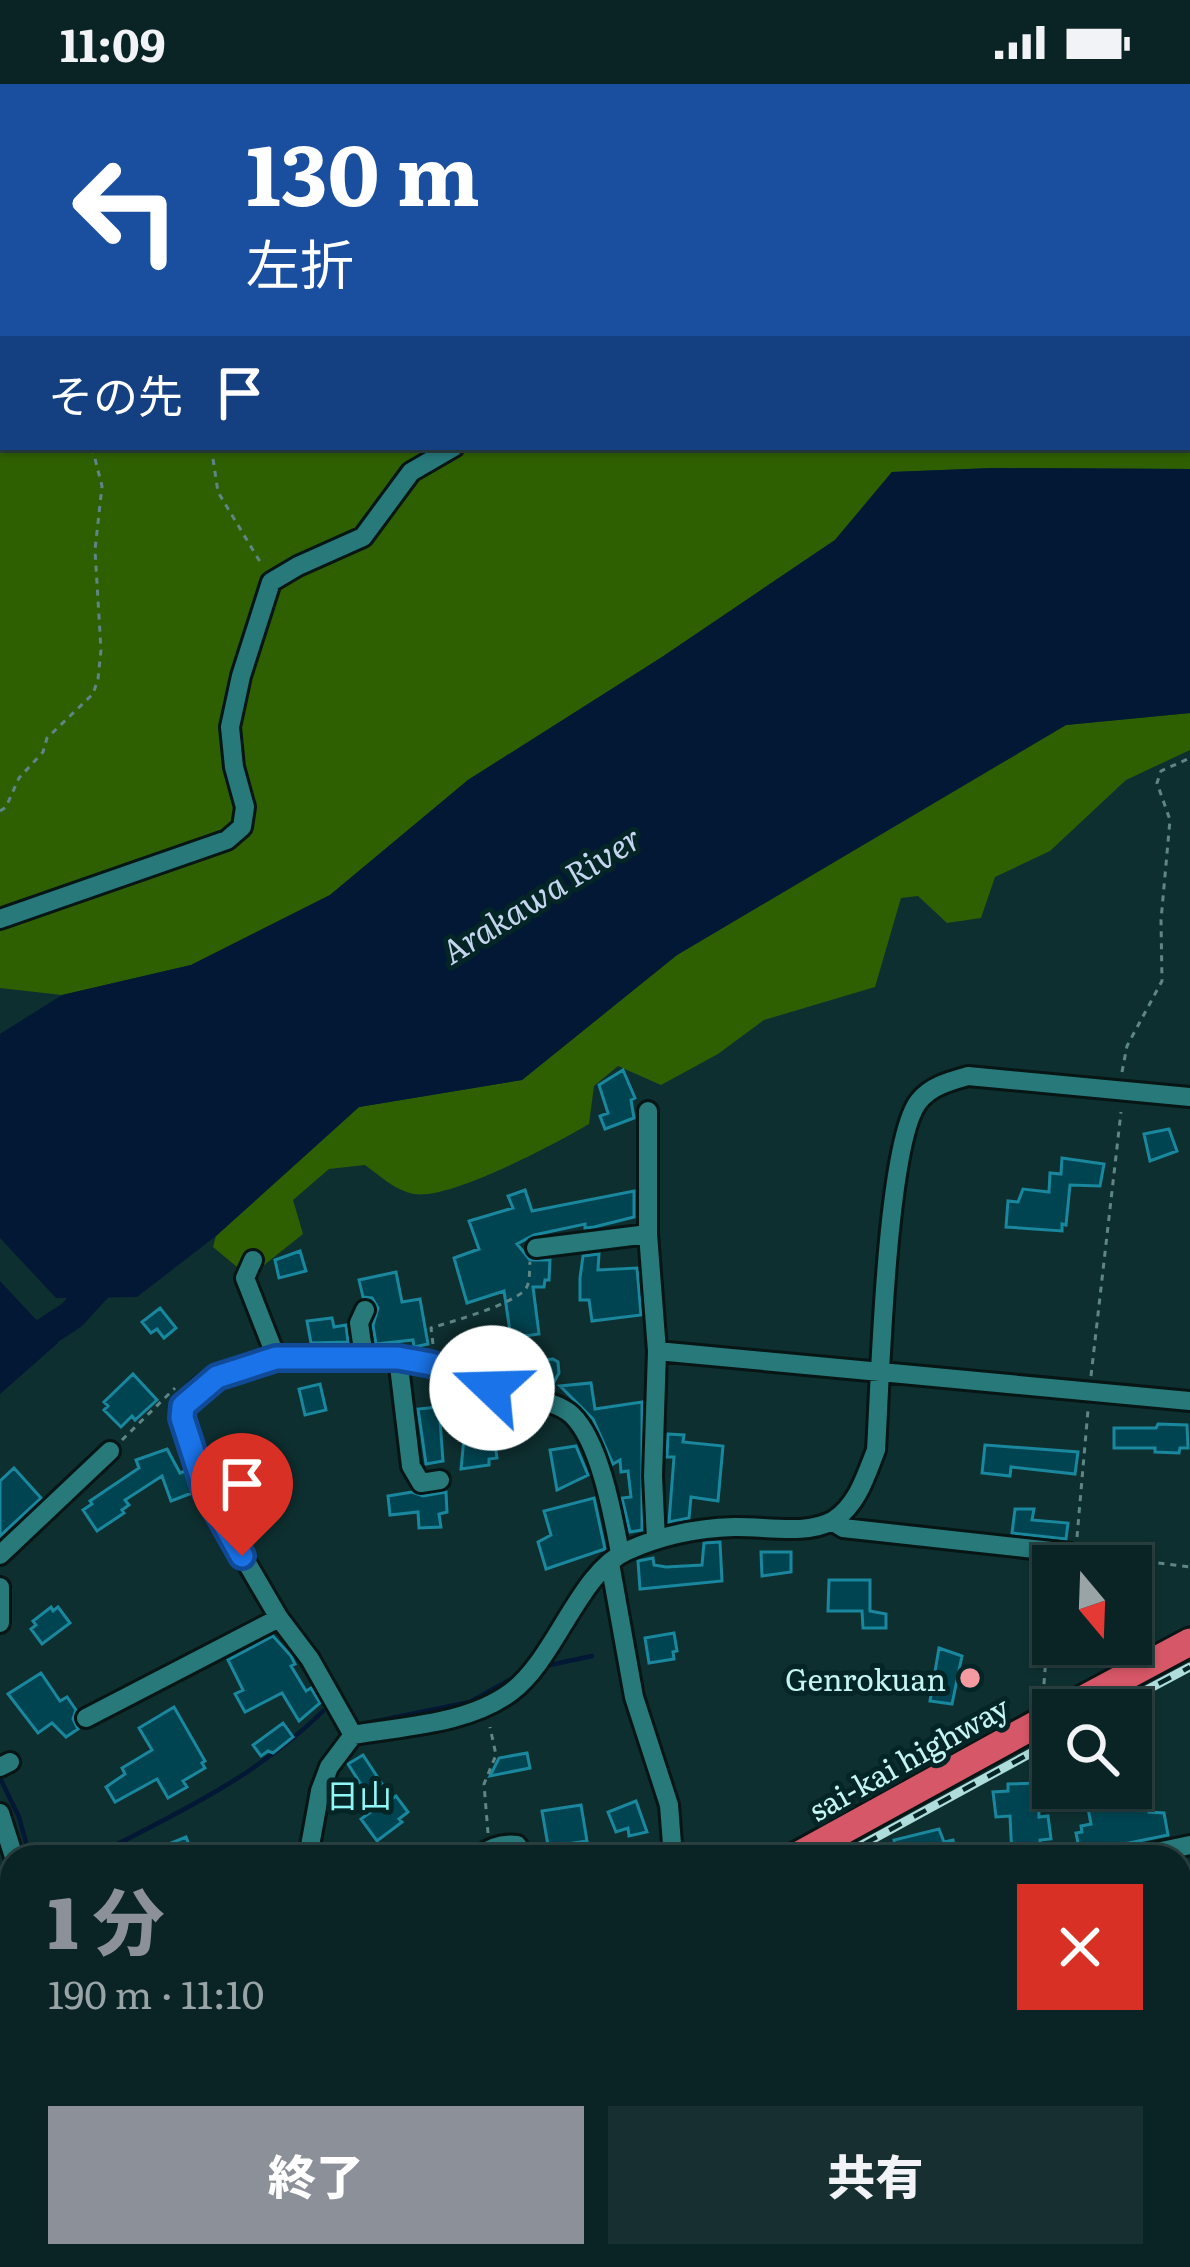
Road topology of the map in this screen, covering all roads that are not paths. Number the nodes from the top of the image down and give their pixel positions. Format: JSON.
{"nodes":[{"id":1,"x":449,"y":450,"type":"edge"},
{"id":2,"x":6,"y":915,"type":"edge"},
{"id":3,"x":1190,"y":1097,"type":"edge"},
{"id":4,"x":648,"y":1111,"type":"dead end"},
{"id":5,"x":648,"y":1234,"type":"junction"},
{"id":6,"x":536,"y":1248,"type":"road end"},
{"id":7,"x":253,"y":1260,"type":"dead end"},
{"id":8,"x":365,"y":1310,"type":"dead end"},
{"id":9,"x":657,"y":1351,"type":"junction"},
{"id":10,"x":364,"y":1357,"type":"junction"},
{"id":11,"x":276,"y":1358,"type":"junction"},
{"id":12,"x":398,"y":1358,"type":"junction"},
{"id":13,"x":880,"y":1373,"type":"junction"},
{"id":14,"x":1190,"y":1401,"type":"edge"},
{"id":15,"x":110,"y":1451,"type":"road end"},
{"id":16,"x":440,"y":1480,"type":"dead end"},
{"id":17,"x":832,"y":1521,"type":"junction"},
{"id":18,"x":656,"y":1540,"type":"junction"},
{"id":19,"x":1032,"y":1549,"type":"edge"},
{"id":20,"x":0,"y":1555,"type":"edge"},
{"id":21,"x":615,"y":1558,"type":"junction"},
{"id":22,"x":0,"y":1587,"type":"edge"},
{"id":23,"x":279,"y":1618,"type":"junction"},
{"id":24,"x":0,"y":1623,"type":"edge"},
{"id":25,"x":1190,"y":1642,"type":"edge"},
{"id":26,"x":1102,"y":1689,"type":"edge"},
{"id":27,"x":86,"y":1718,"type":"dead end"},
{"id":28,"x":1032,"y":1727,"type":"edge"},
{"id":29,"x":353,"y":1735,"type":"junction"},
{"id":30,"x":0,"y":1813,"type":"edge"},
{"id":31,"x":10,"y":1845,"type":"edge"},
{"id":32,"x":310,"y":1845,"type":"edge"},
{"id":33,"x":672,"y":1845,"type":"edge"},
{"id":34,"x":817,"y":1845,"type":"edge"}],
"edges":[{"from":1,"to":2,"type":"street"},
{"from":3,"to":13,"type":"street"},
{"from":4,"to":5,"type":"street"},
{"from":5,"to":6,"type":"street"},
{"from":5,"to":9,"type":"street"},
{"from":7,"to":11,"type":"street"},
{"from":8,"to":10,"type":"street"},
{"from":9,"to":13,"type":"street"},
{"from":9,"to":18,"type":"street"},
{"from":10,"to":11,"type":"street"},
{"from":10,"to":12,"type":"street"},
{"from":11,"to":23,"type":"street"},
{"from":12,"to":16,"type":"street"},
{"from":12,"to":21,"type":"street"},
{"from":13,"to":14,"type":"street"},
{"from":13,"to":17,"type":"street"},
{"from":15,"to":20,"type":"street"},
{"from":17,"to":18,"type":"street"},
{"from":17,"to":19,"type":"street"},
{"from":18,"to":21,"type":"street"},
{"from":21,"to":29,"type":"street"},
{"from":21,"to":33,"type":"street"},
{"from":22,"to":24,"type":"street"},
{"from":23,"to":27,"type":"street"},
{"from":23,"to":29,"type":"street"},
{"from":25,"to":26,"type":"highway","name":"sai-kai highway"},
{"from":28,"to":34,"type":"highway","name":"sai-kai highway"},
{"from":29,"to":32,"type":"street"},
{"from":30,"to":31,"type":"street"}]}
